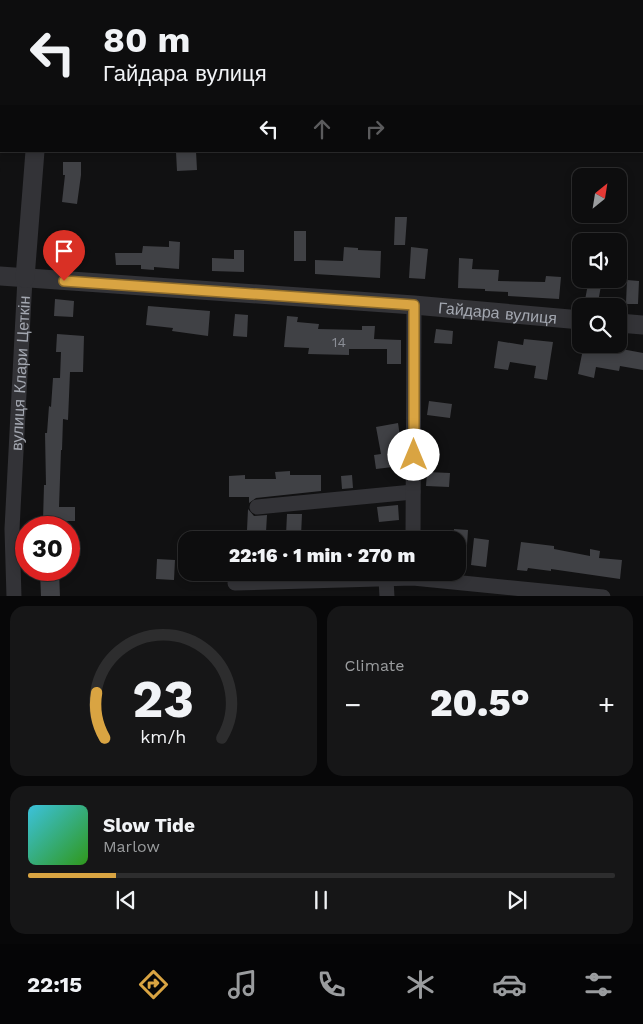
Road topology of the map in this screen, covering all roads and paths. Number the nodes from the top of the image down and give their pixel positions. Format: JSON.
{"nodes":[{"id":1,"x":36,"y":152,"type":"edge"},
{"id":2,"x":0,"y":276,"type":"edge"},
{"id":3,"x":25,"y":278,"type":"junction"},
{"id":4,"x":414,"y":305,"type":"junction"},
{"id":5,"x":572,"y":319,"type":"edge"},
{"id":6,"x":627,"y":324,"type":"edge"},
{"id":7,"x":643,"y":325,"type":"edge"},
{"id":8,"x":413,"y":492,"type":"junction"},
{"id":9,"x":257,"y":507,"type":"dead end"},
{"id":10,"x":6,"y":530,"type":"edge"},
{"id":11,"x":413,"y":531,"type":"edge"},
{"id":12,"x":336,"y":581,"type":"edge"},
{"id":13,"x":386,"y":581,"type":"edge"},
{"id":14,"x":460,"y":581,"type":"edge"},
{"id":15,"x":235,"y":583,"type":"dead end"},
{"id":16,"x":14,"y":596,"type":"edge"},
{"id":17,"x":387,"y":596,"type":"edge"},
{"id":18,"x":603,"y":596,"type":"edge"}],
"edges":[{"from":1,"to":3,"type":"street","name":"вулиця Клари Цеткін"},
{"from":2,"to":3,"type":"street","name":"Гайдара вулиця"},
{"from":3,"to":4,"type":"street","name":"Гайдара вулиця"},
{"from":3,"to":10,"type":"street","name":"вулиця Клари Цеткін"},
{"from":4,"to":5,"type":"street","name":"Гайдара вулиця"},
{"from":4,"to":8,"type":"street"},
{"from":6,"to":7,"type":"street"},
{"from":8,"to":9,"type":"street"},
{"from":8,"to":11,"type":"street"},
{"from":10,"to":16,"type":"street","name":"вулиця Клари Цеткін"},
{"from":12,"to":15,"type":"street"},
{"from":13,"to":17,"type":"street"},
{"from":14,"to":18,"type":"street"}]}
